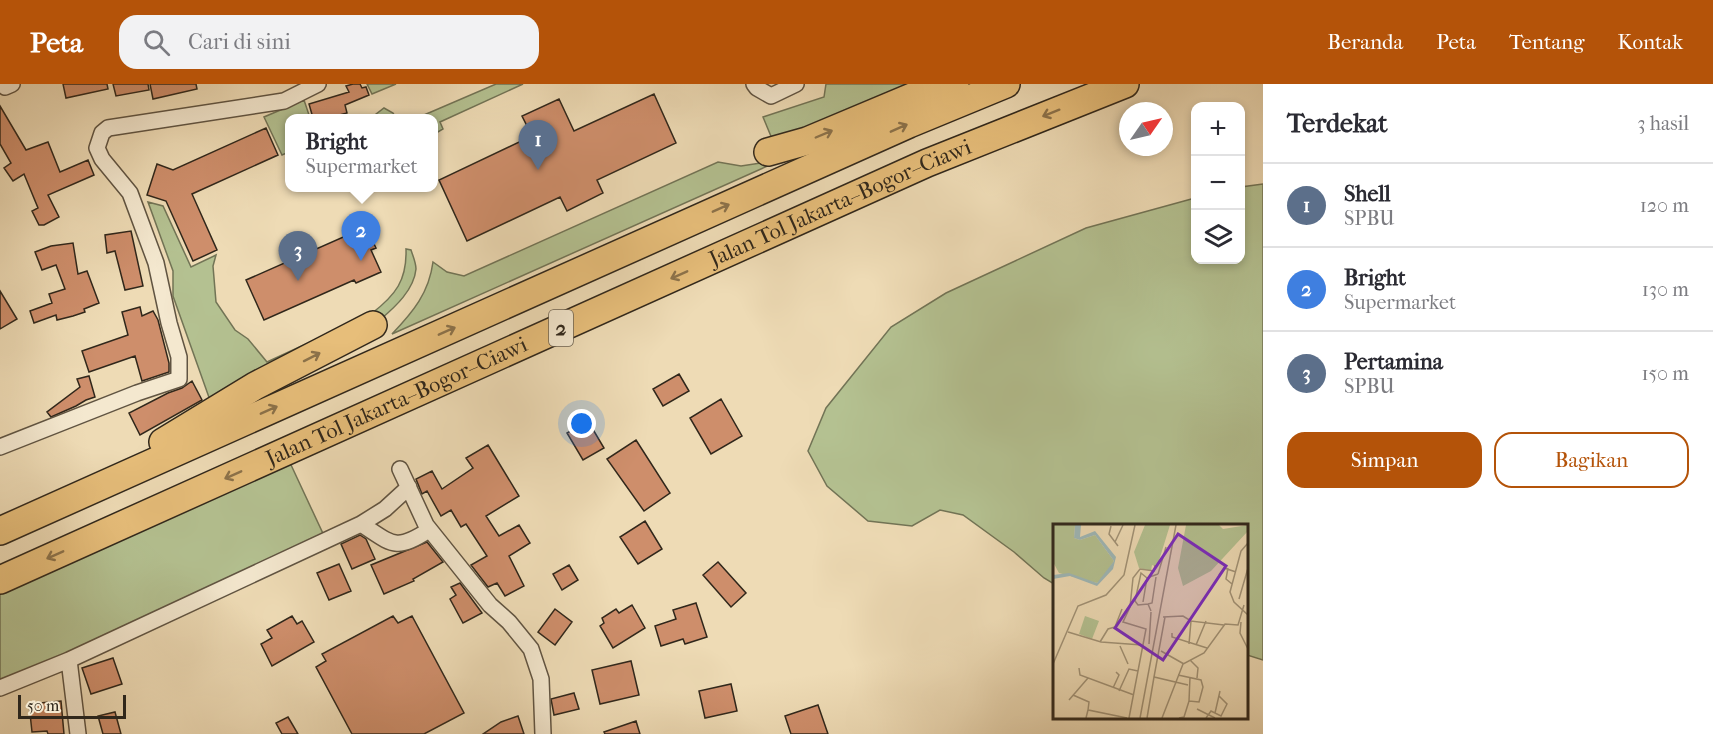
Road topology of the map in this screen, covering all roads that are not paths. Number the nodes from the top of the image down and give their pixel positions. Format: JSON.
{"nodes":[{"id":1,"x":3,"y":84,"type":"edge"},
{"id":2,"x":12,"y":84,"type":"edge"},
{"id":3,"x":318,"y":84,"type":"edge"},
{"id":4,"x":754,"y":84,"type":"edge"},
{"id":5,"x":796,"y":84,"type":"edge"},
{"id":6,"x":955,"y":84,"type":"edge"},
{"id":7,"x":1006,"y":84,"type":"edge"},
{"id":8,"x":1125,"y":84,"type":"edge"},
{"id":9,"x":768,"y":152,"type":"dead end"},
{"id":10,"x":373,"y":325,"type":"dead end"},
{"id":11,"x":2,"y":443,"type":"edge"},
{"id":12,"x":400,"y":469,"type":"dead end"},
{"id":13,"x":409,"y":487,"type":"junction"},
{"id":14,"x":62,"y":503,"type":"junction"},
{"id":15,"x":360,"y":524,"type":"junction"},
{"id":16,"x":429,"y":530,"type":"junction"},
{"id":17,"x":0,"y":531,"type":"edge"},
{"id":18,"x":0,"y":580,"type":"edge"},
{"id":19,"x":69,"y":660,"type":"junction"},
{"id":20,"x":0,"y":688,"type":"edge"},
{"id":21,"x":78,"y":734,"type":"edge"},
{"id":22,"x":543,"y":734,"type":"edge"}],
"edges":[{"from":1,"to":2,"type":"street"},
{"from":3,"to":11,"type":"street"},
{"from":4,"to":5,"type":"street"},
{"from":9,"to":6,"type":"highway","one_way":true},
{"from":14,"to":7,"type":"highway","name":"Jalan Tol Jakarta–Bogor–Ciawi","number":"2","one_way":true},
{"from":8,"to":18,"type":"highway","name":"Jalan Tol Jakarta–Bogor–Ciawi","number":"2","one_way":true},
{"from":14,"to":10,"type":"highway","one_way":true},
{"from":12,"to":13,"type":"street"},
{"from":13,"to":15,"type":"street"},
{"from":13,"to":16,"type":"street"},
{"from":14,"to":17,"type":"highway","name":"Jalan Tol Jakarta–Bogor–Ciawi","number":"2"},
{"from":15,"to":16,"type":"street"},
{"from":15,"to":19,"type":"street"},
{"from":16,"to":22,"type":"street"},
{"from":19,"to":20,"type":"street"},
{"from":19,"to":21,"type":"street"}]}
